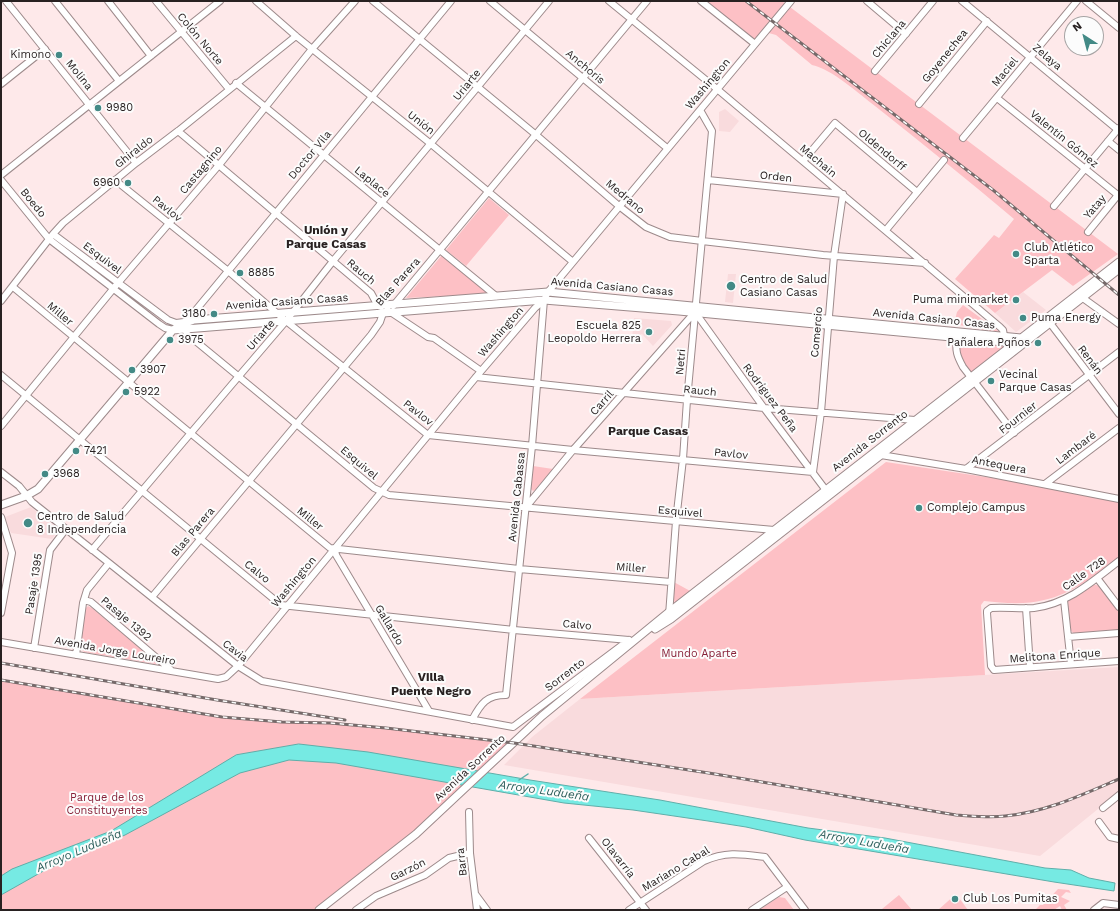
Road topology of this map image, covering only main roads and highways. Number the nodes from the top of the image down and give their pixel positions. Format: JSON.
{"nodes":[{"id":1,"x":1119,"y":262,"type":"edge"},
{"id":2,"x":1119,"y":269,"type":"edge"},
{"id":3,"x":1080,"y":296,"type":"junction"},
{"id":4,"x":696,"y":309,"type":"junction"},
{"id":5,"x":828,"y":322,"type":"junction"},
{"id":6,"x":185,"y":326,"type":"junction"},
{"id":7,"x":1005,"y":339,"type":"junction"},
{"id":8,"x":1023,"y":340,"type":"junction"},
{"id":9,"x":1016,"y":345,"type":"junction"},
{"id":10,"x":1,"y":505,"type":"edge"},
{"id":11,"x":319,"y":910,"type":"edge"}],
"edges":[{"from":1,"to":3,"type":"main road","name":"Avenida Sorrento"},
{"from":2,"to":3,"type":"main road","name":"Avenida Sorrento"},
{"from":3,"to":8,"type":"main road","name":"Avenida Sorrento"},
{"from":4,"to":5,"type":"main road","name":"Avenida Casiano Casas"},
{"from":4,"to":6,"type":"main road","name":"Avenida Casiano Casas"},
{"from":4,"to":6,"type":"main road","name":"Avenida Casiano Casas"},
{"from":5,"to":7,"type":"main road","name":"Avenida Casiano Casas"},
{"from":5,"to":7,"type":"main road","name":"Avenida Casiano Casas"},
{"from":6,"to":10,"type":"main road","name":"Avenida Casiano Casas"},
{"from":7,"to":8,"type":"main road","name":"Avenida Casiano Casas"},
{"from":7,"to":9,"type":"main road","name":"Avenida Casiano Casas"},
{"from":8,"to":9,"type":"main road","name":"Avenida Sorrento"},
{"from":9,"to":11,"type":"main road","name":"Avenida Sorrento"}]}
